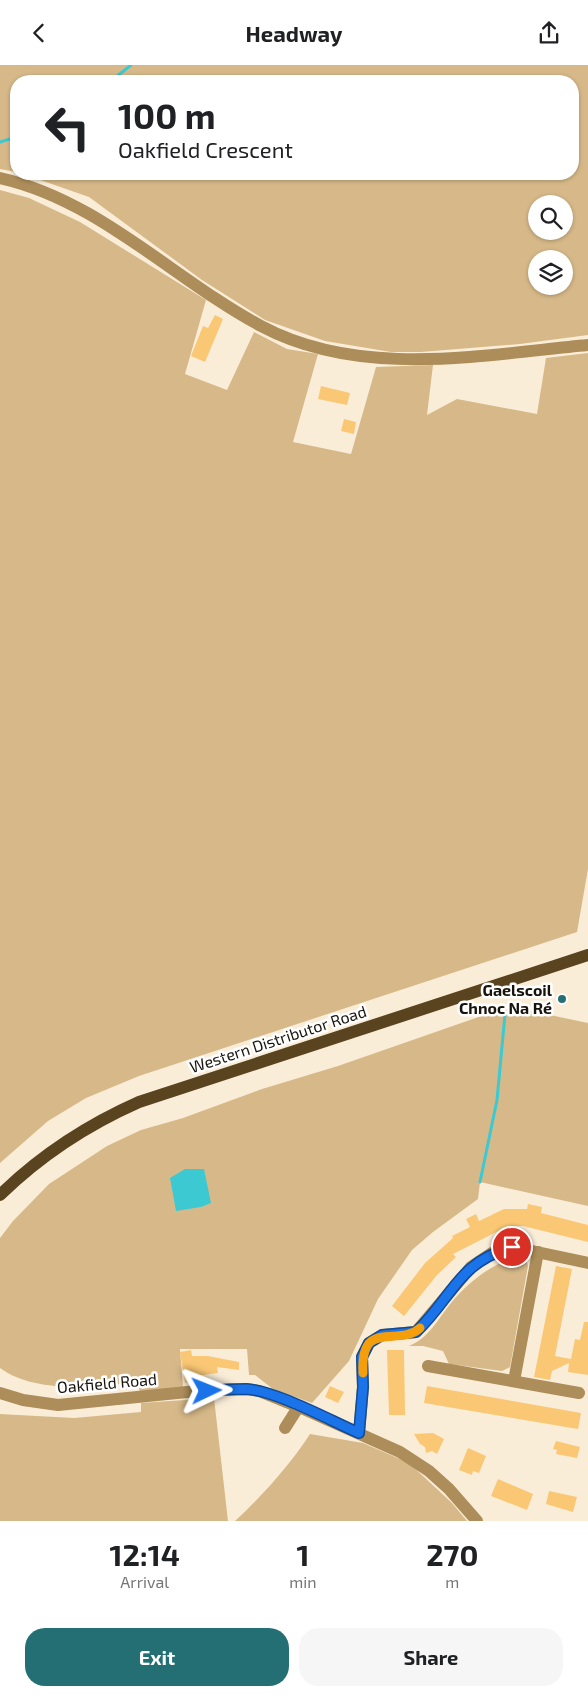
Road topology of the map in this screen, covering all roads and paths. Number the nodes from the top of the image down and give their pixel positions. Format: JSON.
{"nodes":[{"id":1,"x":0,"y":178,"type":"edge"},
{"id":2,"x":588,"y":345,"type":"edge"},
{"id":3,"x":588,"y":955,"type":"edge"},
{"id":4,"x":0,"y":1195,"type":"edge"},
{"id":5,"x":538,"y":1252,"type":"junction"},
{"id":6,"x":588,"y":1263,"type":"edge"},
{"id":7,"x":428,"y":1366,"type":"dead end"},
{"id":8,"x":514,"y":1381,"type":"junction"},
{"id":9,"x":0,"y":1393,"type":"edge"},
{"id":10,"x":579,"y":1393,"type":"dead end"},
{"id":11,"x":299,"y":1406,"type":"junction"},
{"id":12,"x":285,"y":1428,"type":"dead end"},
{"id":13,"x":359,"y":1433,"type":"junction"},
{"id":14,"x":477,"y":1521,"type":"edge"}],
"edges":[{"from":1,"to":2,"type":"street"},
{"from":3,"to":4,"type":"main road","name":"Western Distributor Road"},
{"from":5,"to":6,"type":"street"},
{"from":5,"to":8,"type":"street"},
{"from":5,"to":13,"type":"street"},
{"from":7,"to":8,"type":"street"},
{"from":8,"to":10,"type":"street"},
{"from":9,"to":11,"type":"street","name":"Oakfield Road"},
{"from":11,"to":12,"type":"street"},
{"from":11,"to":13,"type":"street","name":"Oakfield Road"},
{"from":13,"to":14,"type":"street","name":"Oakfield Road"}]}
